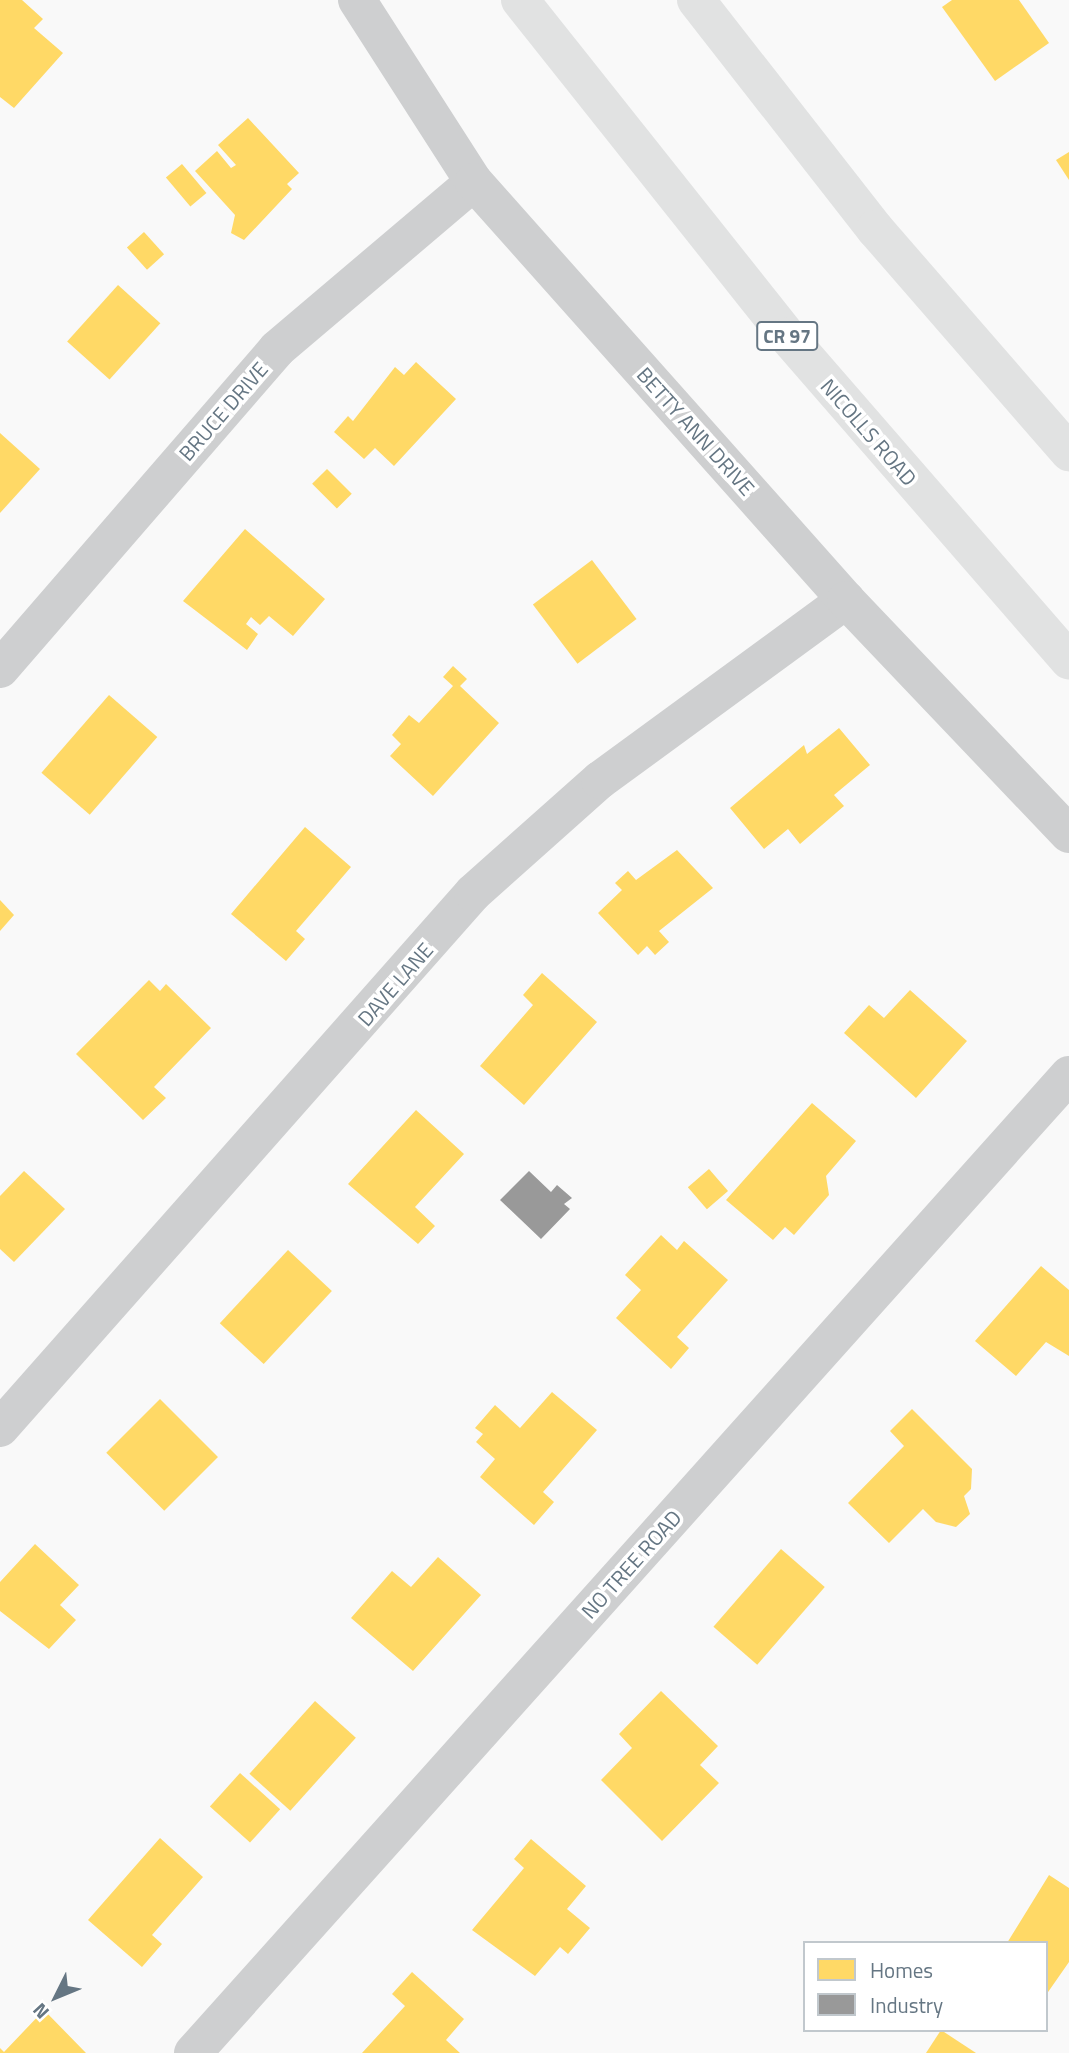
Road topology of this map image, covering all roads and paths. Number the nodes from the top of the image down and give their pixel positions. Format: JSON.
{"nodes":[{"id":1,"x":358,"y":0,"type":"edge"},
{"id":2,"x":520,"y":0,"type":"edge"},
{"id":3,"x":696,"y":0,"type":"edge"},
{"id":4,"x":474,"y":182,"type":"junction"},
{"id":5,"x":1069,"y":452,"type":"edge"},
{"id":6,"x":846,"y":600,"type":"junction"},
{"id":7,"x":1069,"y":660,"type":"edge"},
{"id":8,"x":0,"y":669,"type":"edge"},
{"id":9,"x":1069,"y":834,"type":"edge"},
{"id":10,"x":1069,"y":1075,"type":"edge"},
{"id":11,"x":0,"y":1428,"type":"edge"},
{"id":12,"x":193,"y":2053,"type":"edge"}],
"edges":[{"from":1,"to":4,"type":"street","name":"BETTY ANN DRIVE"},
{"from":2,"to":7,"type":"highway","name":"NICOLLS ROAD","number":"CR 97"},
{"from":3,"to":5,"type":"highway"},
{"from":4,"to":6,"type":"street","name":"BETTY ANN DRIVE"},
{"from":4,"to":8,"type":"street","name":"BRUCE DRIVE"},
{"from":6,"to":9,"type":"street","name":"BETTY ANN DRIVE"},
{"from":6,"to":11,"type":"street","name":"DAVE LANE"},
{"from":10,"to":12,"type":"street","name":"NO TREE ROAD"}]}
